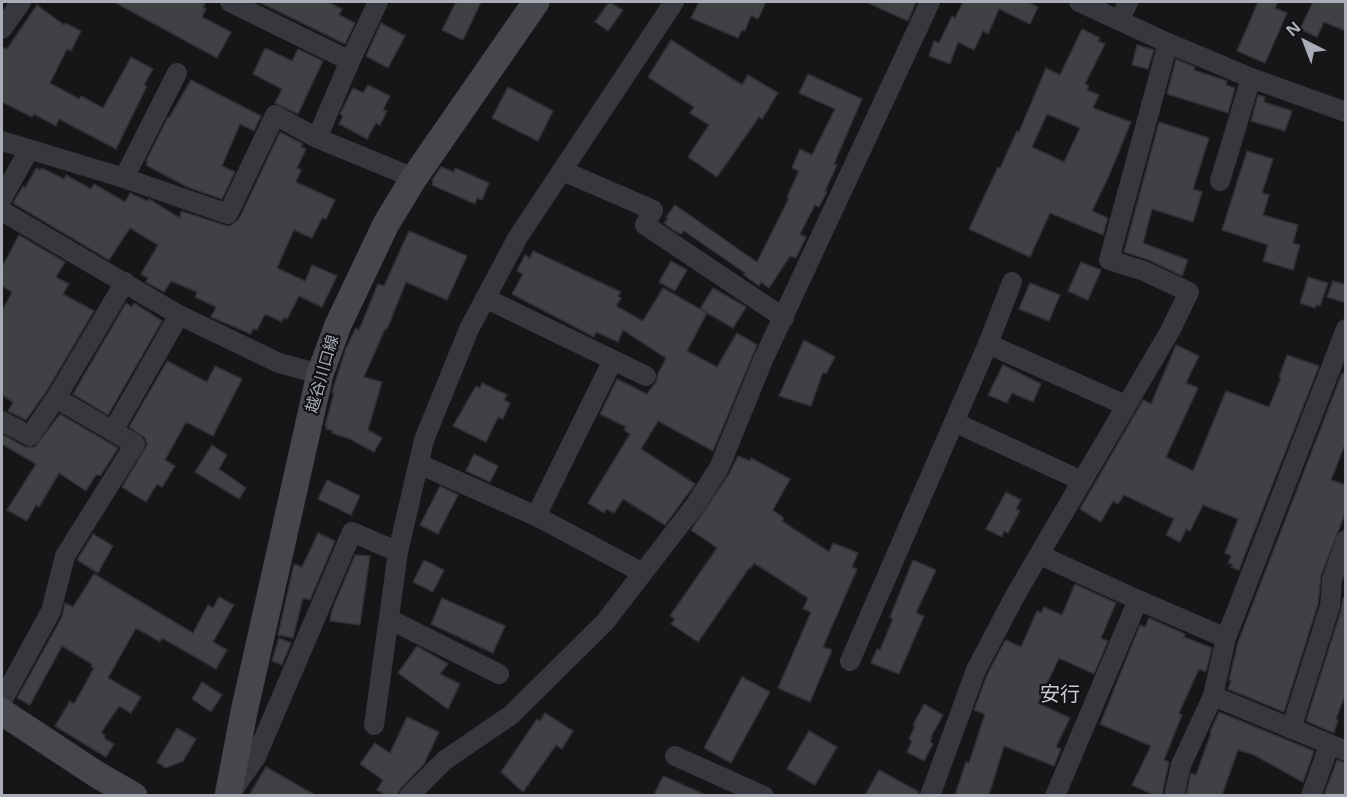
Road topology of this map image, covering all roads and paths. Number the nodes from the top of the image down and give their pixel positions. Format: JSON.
{"nodes":[{"id":1,"x":21,"y":2,"type":"edge"},
{"id":2,"x":230,"y":2,"type":"edge"},
{"id":3,"x":378,"y":2,"type":"edge"},
{"id":4,"x":536,"y":2,"type":"edge"},
{"id":5,"x":674,"y":2,"type":"edge"},
{"id":6,"x":930,"y":2,"type":"edge"},
{"id":7,"x":1079,"y":2,"type":"edge"},
{"id":8,"x":1124,"y":10,"type":"edge"},
{"id":9,"x":2,"y":29,"type":"edge"},
{"id":10,"x":1168,"y":43,"type":"junction"},
{"id":11,"x":350,"y":61,"type":"junction"},
{"id":12,"x":177,"y":73,"type":"dead end"},
{"id":13,"x":1251,"y":78,"type":"junction"},
{"id":14,"x":1346,"y":112,"type":"edge"},
{"id":15,"x":317,"y":138,"type":"junction"},
{"id":16,"x":2,"y":141,"type":"edge"},
{"id":17,"x":28,"y":150,"type":"junction"},
{"id":18,"x":563,"y":171,"type":"junction"},
{"id":19,"x":124,"y":178,"type":"junction"},
{"id":20,"x":414,"y":178,"type":"junction"},
{"id":21,"x":1220,"y":181,"type":"dead end"},
{"id":22,"x":2,"y":198,"type":"edge"},
{"id":23,"x":2,"y":211,"type":"edge"},
{"id":24,"x":125,"y":282,"type":"junction"},
{"id":25,"x":1012,"y":282,"type":"dead end"},
{"id":26,"x":485,"y":298,"type":"junction"},
{"id":27,"x":179,"y":315,"type":"junction"},
{"id":28,"x":784,"y":318,"type":"junction"},
{"id":29,"x":1345,"y":331,"type":"edge"},
{"id":30,"x":988,"y":344,"type":"junction"},
{"id":31,"x":613,"y":360,"type":"junction"},
{"id":32,"x":320,"y":374,"type":"junction"},
{"id":33,"x":646,"y":376,"type":"dead end"},
{"id":34,"x":56,"y":398,"type":"junction"},
{"id":35,"x":1125,"y":405,"type":"junction"},
{"id":36,"x":2,"y":422,"type":"edge"},
{"id":37,"x":954,"y":422,"type":"junction"},
{"id":38,"x":113,"y":431,"type":"junction"},
{"id":39,"x":419,"y":464,"type":"junction"},
{"id":40,"x":1082,"y":481,"type":"junction"},
{"id":41,"x":537,"y":516,"type":"junction"},
{"id":42,"x":1346,"y":540,"type":"edge"},
{"id":43,"x":398,"y":552,"type":"junction"},
{"id":44,"x":1040,"y":555,"type":"junction"},
{"id":45,"x":643,"y":573,"type":"junction"},
{"id":46,"x":1138,"y":600,"type":"junction"},
{"id":47,"x":389,"y":619,"type":"junction"},
{"id":48,"x":1226,"y":638,"type":"junction"},
{"id":49,"x":850,"y":661,"type":"dead end"},
{"id":50,"x":499,"y":674,"type":"dead end"},
{"id":51,"x":1213,"y":696,"type":"junction"},
{"id":52,"x":2,"y":701,"type":"edge"},
{"id":53,"x":2,"y":712,"type":"edge"},
{"id":54,"x":374,"y":725,"type":"dead end"},
{"id":55,"x":1291,"y":729,"type":"junction"},
{"id":56,"x":1337,"y":749,"type":"edge"},
{"id":57,"x":675,"y":756,"type":"dead end"},
{"id":58,"x":134,"y":795,"type":"edge"},
{"id":59,"x":228,"y":795,"type":"edge"},
{"id":60,"x":409,"y":795,"type":"edge"},
{"id":61,"x":764,"y":795,"type":"edge"},
{"id":62,"x":930,"y":795,"type":"edge"},
{"id":63,"x":1055,"y":795,"type":"edge"},
{"id":64,"x":1174,"y":795,"type":"edge"},
{"id":65,"x":1311,"y":795,"type":"edge"}],
"edges":[{"from":1,"to":9,"type":"street"},
{"from":2,"to":11,"type":"street"},
{"from":3,"to":11,"type":"street"},
{"from":4,"to":20,"type":"main road","name":"越谷川口線"},
{"from":5,"to":18,"type":"street"},
{"from":6,"to":28,"type":"street"},
{"from":7,"to":8,"type":"street"},
{"from":8,"to":10,"type":"street"},
{"from":10,"to":13,"type":"street"},
{"from":10,"to":35,"type":"street"},
{"from":11,"to":15,"type":"street"},
{"from":12,"to":19,"type":"street"},
{"from":13,"to":14,"type":"street"},
{"from":13,"to":21,"type":"street"},
{"from":15,"to":19,"type":"street"},
{"from":15,"to":20,"type":"street"},
{"from":16,"to":17,"type":"street"},
{"from":17,"to":19,"type":"street"},
{"from":17,"to":22,"type":"street"},
{"from":18,"to":26,"type":"street"},
{"from":18,"to":28,"type":"street"},
{"from":20,"to":32,"type":"main road","name":"越谷川口線"},
{"from":23,"to":24,"type":"street"},
{"from":24,"to":27,"type":"street"},
{"from":24,"to":34,"type":"street"},
{"from":25,"to":30,"type":"street"},
{"from":26,"to":31,"type":"street"},
{"from":26,"to":39,"type":"street"},
{"from":27,"to":32,"type":"street"},
{"from":27,"to":38,"type":"street"},
{"from":28,"to":45,"type":"street"},
{"from":29,"to":48,"type":"street"},
{"from":30,"to":35,"type":"street"},
{"from":30,"to":37,"type":"street"},
{"from":31,"to":33,"type":"street"},
{"from":31,"to":41,"type":"street"},
{"from":32,"to":59,"type":"main road","name":"越谷川口線"},
{"from":34,"to":36,"type":"street"},
{"from":34,"to":38,"type":"street"},
{"from":35,"to":40,"type":"street"},
{"from":37,"to":40,"type":"street"},
{"from":37,"to":49,"type":"street"},
{"from":38,"to":52,"type":"street"},
{"from":39,"to":41,"type":"street"},
{"from":39,"to":43,"type":"street"},
{"from":40,"to":44,"type":"street"},
{"from":41,"to":45,"type":"street"},
{"from":42,"to":55,"type":"street"},
{"from":43,"to":47,"type":"street"},
{"from":43,"to":59,"type":"street"},
{"from":44,"to":46,"type":"street"},
{"from":44,"to":62,"type":"street"},
{"from":45,"to":60,"type":"street"},
{"from":46,"to":48,"type":"street"},
{"from":46,"to":63,"type":"street"},
{"from":47,"to":50,"type":"street"},
{"from":47,"to":54,"type":"street"},
{"from":48,"to":51,"type":"street"},
{"from":51,"to":55,"type":"street"},
{"from":51,"to":64,"type":"street"},
{"from":53,"to":58,"type":"main road"},
{"from":55,"to":56,"type":"street"},
{"from":56,"to":65,"type":"street"},
{"from":57,"to":61,"type":"street"}]}
